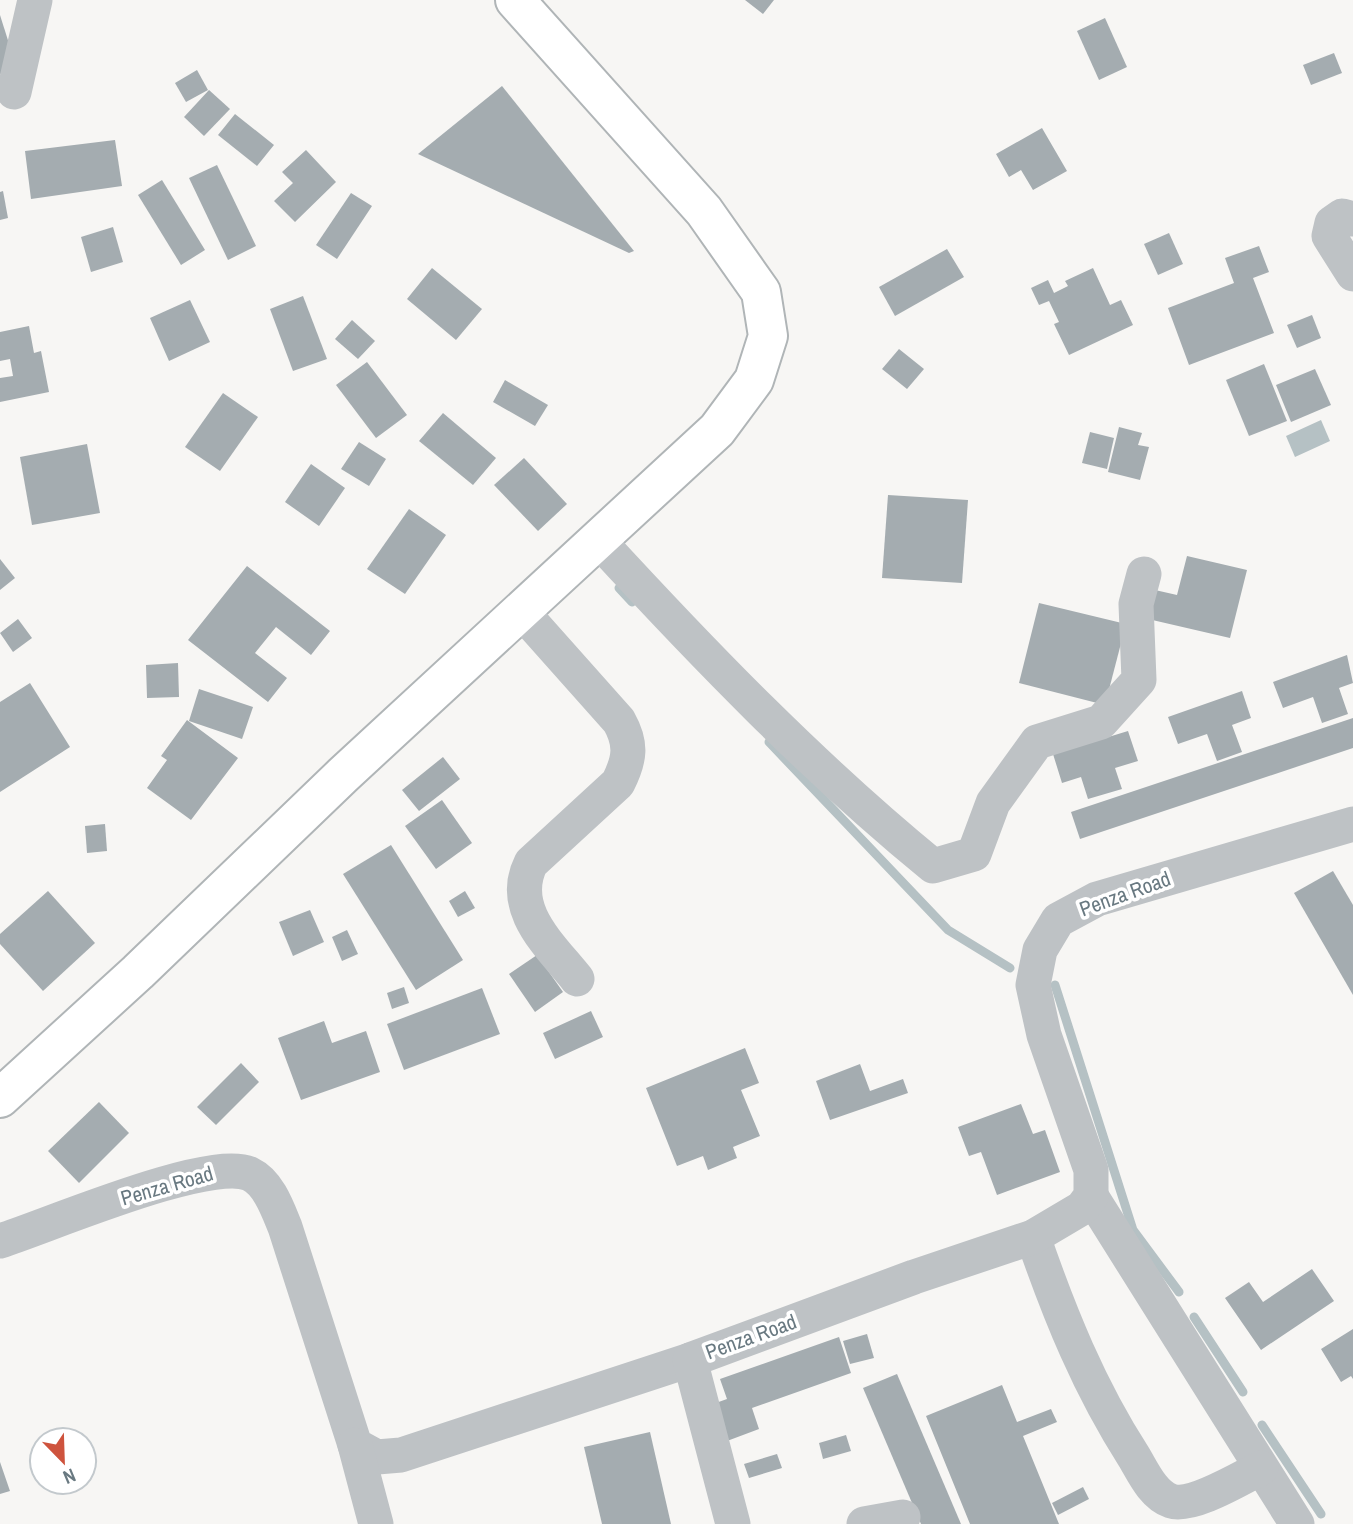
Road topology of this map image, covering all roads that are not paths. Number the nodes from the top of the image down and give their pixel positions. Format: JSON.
{"nodes":[{"id":1,"x":35,"y":0,"type":"edge"},
{"id":2,"x":515,"y":0,"type":"edge"},
{"id":3,"x":14,"y":92,"type":"dead end"},
{"id":4,"x":1353,"y":219,"type":"edge"},
{"id":5,"x":1353,"y":274,"type":"edge"},
{"id":6,"x":599,"y":541,"type":"junction"},
{"id":7,"x":1143,"y":573,"type":"dead end"},
{"id":8,"x":522,"y":612,"type":"junction"},
{"id":9,"x":1353,"y":824,"type":"edge"},
{"id":10,"x":577,"y":979,"type":"dead end"},
{"id":11,"x":0,"y":1098,"type":"edge"},
{"id":12,"x":1091,"y":1196,"type":"junction"},
{"id":13,"x":1033,"y":1237,"type":"junction"},
{"id":14,"x":0,"y":1241,"type":"edge"},
{"id":15,"x":690,"y":1360,"type":"junction"},
{"id":16,"x":355,"y":1445,"type":"junction"},
{"id":17,"x":1261,"y":1468,"type":"junction"},
{"id":18,"x":903,"y":1517,"type":"dead end"},
{"id":19,"x":376,"y":1524,"type":"edge"},
{"id":20,"x":733,"y":1524,"type":"edge"},
{"id":21,"x":864,"y":1524,"type":"edge"},
{"id":22,"x":1297,"y":1524,"type":"edge"}],
"edges":[{"from":1,"to":3,"type":"street"},
{"from":2,"to":6,"type":"main road"},
{"from":4,"to":5,"type":"street"},
{"from":6,"to":7,"type":"street"},
{"from":6,"to":8,"type":"main road"},
{"from":8,"to":10,"type":"street"},
{"from":8,"to":11,"type":"main road"},
{"from":9,"to":12,"type":"street","name":"Penza Road"},
{"from":12,"to":13,"type":"street","name":"Penza Road"},
{"from":12,"to":17,"type":"street"},
{"from":13,"to":15,"type":"street","name":"Penza Road"},
{"from":13,"to":17,"type":"street"},
{"from":14,"to":16,"type":"street","name":"Penza Road"},
{"from":15,"to":16,"type":"street","name":"Penza Road"},
{"from":15,"to":20,"type":"street"},
{"from":16,"to":19,"type":"street"},
{"from":17,"to":22,"type":"street"},
{"from":18,"to":21,"type":"street"}]}
